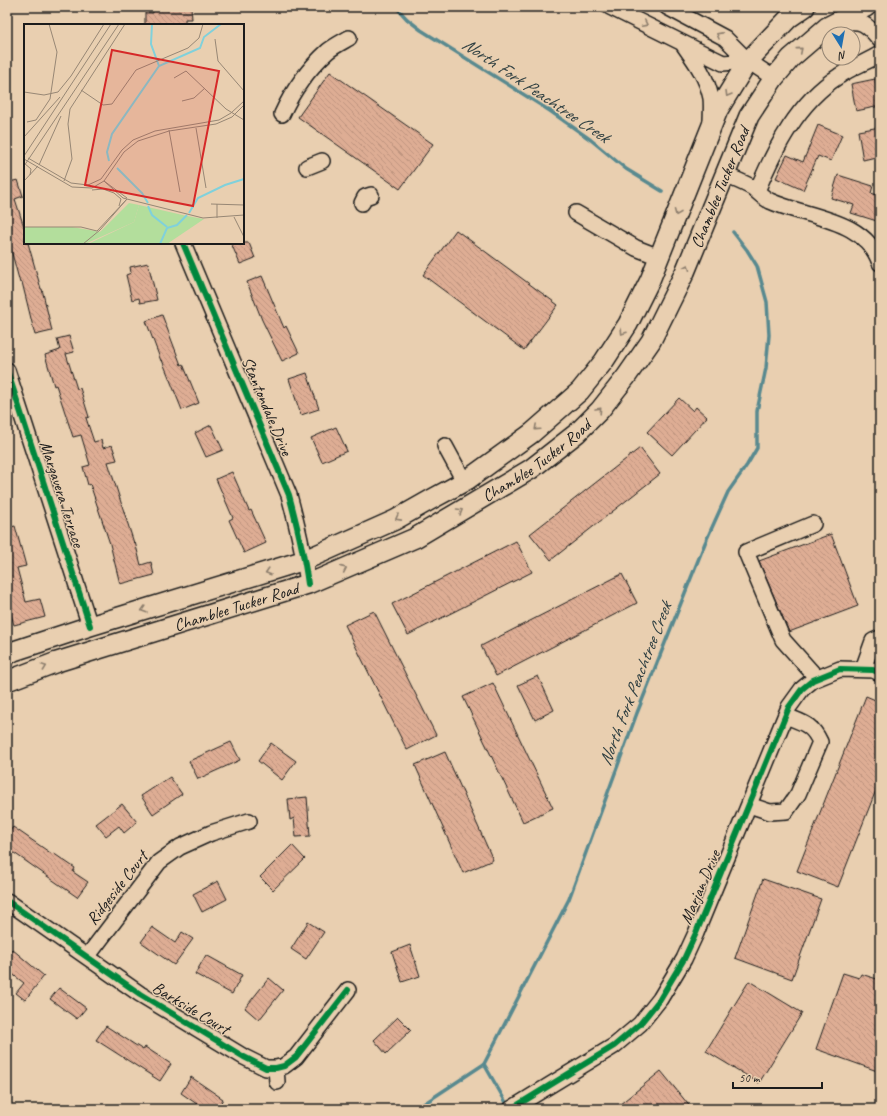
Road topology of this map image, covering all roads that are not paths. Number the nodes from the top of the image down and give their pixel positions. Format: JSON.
{"nodes":[{"id":1,"x":610,"y":7,"type":"edge"},
{"id":2,"x":667,"y":7,"type":"edge"},
{"id":3,"x":805,"y":7,"type":"edge"},
{"id":4,"x":866,"y":7,"type":"edge"},
{"id":5,"x":830,"y":26,"type":"edge"},
{"id":6,"x":832,"y":26,"type":"edge"},
{"id":7,"x":821,"y":33,"type":"edge"},
{"id":8,"x":349,"y":38,"type":"dead end"},
{"id":9,"x":880,"y":40,"type":"edge"},
{"id":10,"x":683,"y":43,"type":"junction"},
{"id":11,"x":880,"y":54,"type":"edge"},
{"id":12,"x":748,"y":61,"type":"junction"},
{"id":13,"x":774,"y":78,"type":"junction"},
{"id":14,"x":282,"y":114,"type":"dead end"},
{"id":15,"x":711,"y":129,"type":"junction"},
{"id":16,"x":322,"y":161,"type":"dead end"},
{"id":17,"x":307,"y":167,"type":"dead end"},
{"id":18,"x":725,"y":175,"type":"junction"},
{"id":19,"x":757,"y":191,"type":"junction"},
{"id":20,"x":576,"y":213,"type":"dead end"},
{"id":21,"x":183,"y":244,"type":"edge"},
{"id":22,"x":659,"y":257,"type":"junction"},
{"id":23,"x":880,"y":263,"type":"edge"},
{"id":24,"x":7,"y":370,"type":"edge"},
{"id":25,"x":446,"y":446,"type":"dead end"},
{"id":26,"x":464,"y":481,"type":"junction"},
{"id":27,"x":813,"y":524,"type":"dead end"},
{"id":28,"x":305,"y":560,"type":"junction"},
{"id":29,"x":308,"y":584,"type":"junction"},
{"id":30,"x":90,"y":626,"type":"junction"},
{"id":31,"x":880,"y":638,"type":"edge"},
{"id":32,"x":7,"y":655,"type":"edge"},
{"id":33,"x":863,"y":669,"type":"junction"},
{"id":34,"x":880,"y":673,"type":"edge"},
{"id":35,"x":817,"y":678,"type":"junction"},
{"id":36,"x":7,"y":681,"type":"edge"},
{"id":37,"x":786,"y":716,"type":"junction"},
{"id":38,"x":749,"y":805,"type":"junction"},
{"id":39,"x":249,"y":821,"type":"dead end"},
{"id":40,"x":7,"y":901,"type":"edge"},
{"id":41,"x":87,"y":957,"type":"junction"},
{"id":42,"x":348,"y":990,"type":"dead end"},
{"id":43,"x":515,"y":1107,"type":"edge"}],
"edges":[{"from":1,"to":10,"type":"street","one_way":true},
{"from":12,"to":2,"type":"street","one_way":true},
{"from":3,"to":12,"type":"main road","name":"Chamblee Tucker Road"},
{"from":4,"to":5,"type":"main road","name":"Chamblee Tucker Road"},
{"from":6,"to":9,"type":"street"},
{"from":13,"to":7,"type":"main road","name":"Chamblee Tucker Road","one_way":true},
{"from":8,"to":14,"type":"street"},
{"from":10,"to":12,"type":"street"},
{"from":10,"to":15,"type":"street"},
{"from":11,"to":19,"type":"street"},
{"from":12,"to":13,"type":"street"},
{"from":12,"to":15,"type":"main road","name":"Chamblee Tucker Road","one_way":true},
{"from":13,"to":18,"type":"main road","name":"Chamblee Tucker Road"},
{"from":15,"to":22,"type":"main road","name":"Chamblee Tucker Road","one_way":true},
{"from":16,"to":17,"type":"street"},
{"from":18,"to":19,"type":"street"},
{"from":29,"to":18,"type":"main road","name":"Chamblee Tucker Road","one_way":true},
{"from":19,"to":23,"type":"street"},
{"from":20,"to":22,"type":"street"},
{"from":21,"to":28,"type":"street","name":"Stantondale Drive"},
{"from":22,"to":26,"type":"main road","name":"Chamblee Tucker Road","one_way":true},
{"from":24,"to":30,"type":"street","name":"Margavera Terrace"},
{"from":25,"to":26,"type":"street"},
{"from":26,"to":28,"type":"main road","name":"Chamblee Tucker Road","one_way":true},
{"from":27,"to":35,"type":"street"},
{"from":28,"to":29,"type":"street","name":"Stantondale Drive"},
{"from":28,"to":30,"type":"main road","name":"Chamblee Tucker Road","one_way":true},
{"from":36,"to":29,"type":"main road","name":"Chamblee Tucker Road","one_way":true},
{"from":30,"to":32,"type":"main road","name":"Chamblee Tucker Road"},
{"from":31,"to":33,"type":"street"},
{"from":33,"to":34,"type":"street","name":"Marjan Drive"},
{"from":33,"to":35,"type":"street","name":"Marjan Drive"},
{"from":35,"to":37,"type":"street","name":"Marjan Drive"},
{"from":37,"to":38,"type":"street","name":"Marjan Drive"},
{"from":37,"to":38,"type":"street"},
{"from":38,"to":43,"type":"street","name":"Marjan Drive"},
{"from":39,"to":41,"type":"street","name":"Ridgeside Court"},
{"from":40,"to":41,"type":"street","name":"Barkside Court"},
{"from":41,"to":42,"type":"street","name":"Barkside Court"}]}
